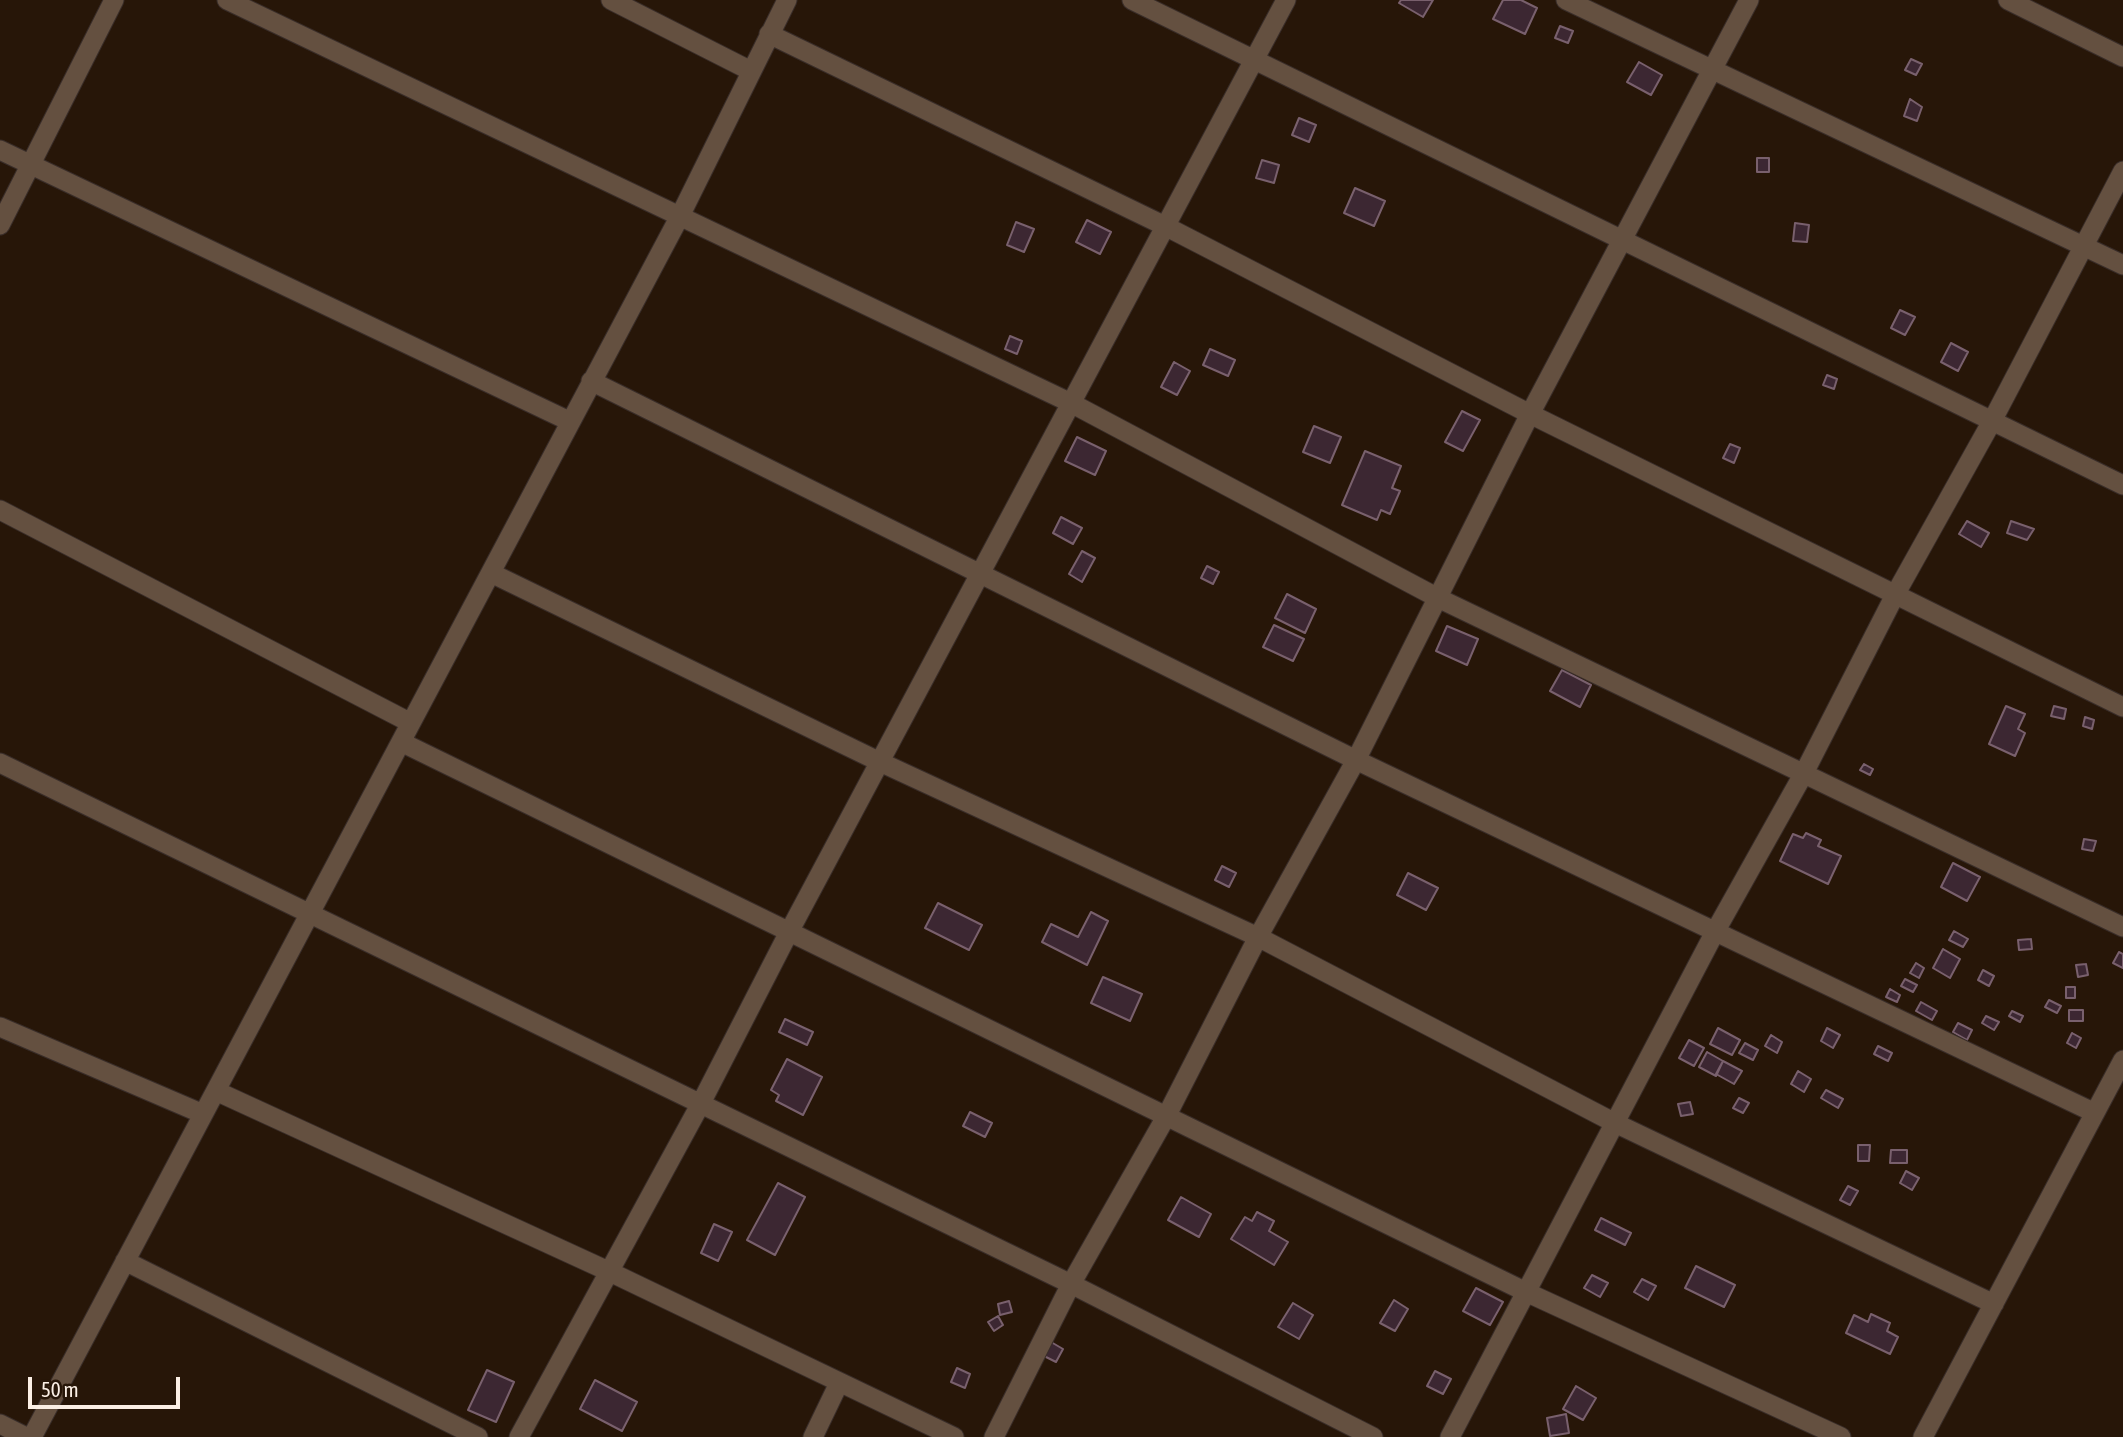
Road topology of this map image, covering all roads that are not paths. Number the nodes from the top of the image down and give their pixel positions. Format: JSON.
{"nodes":[{"id":1,"x":114,"y":0,"type":"edge"},
{"id":2,"x":227,"y":0,"type":"edge"},
{"id":3,"x":611,"y":0,"type":"edge"},
{"id":4,"x":787,"y":0,"type":"edge"},
{"id":5,"x":1132,"y":0,"type":"edge"},
{"id":6,"x":1286,"y":0,"type":"edge"},
{"id":7,"x":1566,"y":0,"type":"edge"},
{"id":8,"x":1749,"y":0,"type":"edge"},
{"id":9,"x":2008,"y":0,"type":"edge"},
{"id":10,"x":259,"y":8,"type":"edge"},
{"id":11,"x":769,"y":34,"type":"junction"},
{"id":12,"x":2123,"y":57,"type":"edge"},
{"id":13,"x":1254,"y":59,"type":"junction"},
{"id":14,"x":751,"y":71,"type":"junction"},
{"id":15,"x":1713,"y":73,"type":"junction"},
{"id":16,"x":0,"y":150,"type":"edge"},
{"id":17,"x":32,"y":166,"type":"junction"},
{"id":18,"x":2123,"y":171,"type":"edge"},
{"id":19,"x":681,"y":214,"type":"junction"},
{"id":20,"x":0,"y":225,"type":"edge"},
{"id":21,"x":1165,"y":226,"type":"junction"},
{"id":22,"x":1623,"y":238,"type":"junction"},
{"id":23,"x":2084,"y":245,"type":"junction"},
{"id":24,"x":2123,"y":265,"type":"edge"},
{"id":25,"x":591,"y":381,"type":"junction"},
{"id":26,"x":1071,"y":402,"type":"junction"},
{"id":27,"x":1530,"y":414,"type":"junction"},
{"id":28,"x":569,"y":421,"type":"junction"},
{"id":29,"x":1992,"y":423,"type":"junction"},
{"id":30,"x":2123,"y":485,"type":"edge"},
{"id":31,"x":0,"y":510,"type":"edge"},
{"id":32,"x":491,"y":573,"type":"junction"},
{"id":33,"x":979,"y":575,"type":"junction"},
{"id":34,"x":1896,"y":593,"type":"junction"},
{"id":35,"x":1438,"y":598,"type":"junction"},
{"id":36,"x":2123,"y":707,"type":"edge"},
{"id":37,"x":411,"y":723,"type":"junction"},
{"id":38,"x":401,"y":741,"type":"junction"},
{"id":39,"x":1356,"y":760,"type":"junction"},
{"id":40,"x":0,"y":762,"type":"edge"},
{"id":41,"x":880,"y":762,"type":"junction"},
{"id":42,"x":1804,"y":773,"type":"junction"},
{"id":43,"x":310,"y":913,"type":"junction"},
{"id":44,"x":2123,"y":927,"type":"edge"},
{"id":45,"x":1716,"y":930,"type":"junction"},
{"id":46,"x":789,"y":932,"type":"junction"},
{"id":47,"x":1258,"y":937,"type":"junction"},
{"id":48,"x":0,"y":1027,"type":"edge"},
{"id":49,"x":2123,"y":1060,"type":"edge"},
{"id":50,"x":216,"y":1091,"type":"junction"},
{"id":51,"x":700,"y":1105,"type":"junction"},
{"id":52,"x":2095,"y":1113,"type":"junction"},
{"id":53,"x":204,"y":1114,"type":"junction"},
{"id":54,"x":1167,"y":1115,"type":"junction"},
{"id":55,"x":1615,"y":1123,"type":"junction"},
{"id":56,"x":125,"y":1261,"type":"junction"},
{"id":57,"x":608,"y":1271,"type":"junction"},
{"id":58,"x":1071,"y":1284,"type":"junction"},
{"id":59,"x":1526,"y":1292,"type":"junction"},
{"id":60,"x":1994,"y":1304,"type":"junction"},
{"id":61,"x":839,"y":1383,"type":"junction"},
{"id":62,"x":0,"y":1424,"type":"edge"},
{"id":63,"x":26,"y":1437,"type":"edge"},
{"id":64,"x":32,"y":1437,"type":"edge"},
{"id":65,"x":478,"y":1437,"type":"edge"},
{"id":66,"x":519,"y":1437,"type":"edge"},
{"id":67,"x":813,"y":1437,"type":"edge"},
{"id":68,"x":954,"y":1437,"type":"edge"},
{"id":69,"x":994,"y":1437,"type":"edge"},
{"id":70,"x":1373,"y":1437,"type":"edge"},
{"id":71,"x":1450,"y":1437,"type":"edge"},
{"id":72,"x":1841,"y":1437,"type":"edge"},
{"id":73,"x":1923,"y":1437,"type":"edge"}],
"edges":[{"from":1,"to":17,"type":"street"},
{"from":2,"to":10,"type":"street"},
{"from":3,"to":14,"type":"street"},
{"from":4,"to":11,"type":"street"},
{"from":5,"to":13,"type":"street"},
{"from":6,"to":13,"type":"street"},
{"from":7,"to":15,"type":"street"},
{"from":8,"to":15,"type":"street"},
{"from":9,"to":12,"type":"street"},
{"from":10,"to":19,"type":"street"},
{"from":11,"to":14,"type":"street"},
{"from":11,"to":21,"type":"street"},
{"from":13,"to":21,"type":"street"},
{"from":13,"to":22,"type":"street"},
{"from":14,"to":19,"type":"street"},
{"from":15,"to":22,"type":"street"},
{"from":15,"to":23,"type":"street"},
{"from":16,"to":17,"type":"street"},
{"from":17,"to":20,"type":"street"},
{"from":17,"to":28,"type":"street"},
{"from":18,"to":23,"type":"street"},
{"from":19,"to":25,"type":"street"},
{"from":19,"to":26,"type":"street"},
{"from":21,"to":26,"type":"street"},
{"from":21,"to":27,"type":"street"},
{"from":22,"to":27,"type":"street"},
{"from":22,"to":29,"type":"street"},
{"from":23,"to":24,"type":"street"},
{"from":23,"to":29,"type":"street"},
{"from":25,"to":28,"type":"street"},
{"from":25,"to":33,"type":"street"},
{"from":26,"to":33,"type":"street"},
{"from":26,"to":35,"type":"street"},
{"from":27,"to":34,"type":"street"},
{"from":27,"to":35,"type":"street"},
{"from":28,"to":32,"type":"street"},
{"from":29,"to":30,"type":"street"},
{"from":29,"to":34,"type":"street"},
{"from":31,"to":37,"type":"street"},
{"from":32,"to":37,"type":"street"},
{"from":32,"to":41,"type":"street"},
{"from":33,"to":39,"type":"street"},
{"from":33,"to":41,"type":"street"},
{"from":34,"to":36,"type":"street"},
{"from":34,"to":42,"type":"street"},
{"from":35,"to":39,"type":"street"},
{"from":35,"to":42,"type":"street"},
{"from":37,"to":38,"type":"street"},
{"from":38,"to":43,"type":"street"},
{"from":38,"to":46,"type":"street"},
{"from":39,"to":45,"type":"street"},
{"from":39,"to":47,"type":"street"},
{"from":40,"to":43,"type":"street"},
{"from":41,"to":46,"type":"street"},
{"from":41,"to":47,"type":"street"},
{"from":42,"to":44,"type":"street"},
{"from":42,"to":45,"type":"street"},
{"from":43,"to":50,"type":"street"},
{"from":43,"to":51,"type":"street"},
{"from":45,"to":52,"type":"street"},
{"from":45,"to":55,"type":"street"},
{"from":46,"to":51,"type":"street"},
{"from":46,"to":54,"type":"street"},
{"from":47,"to":54,"type":"street"},
{"from":47,"to":55,"type":"street"},
{"from":48,"to":53,"type":"street"},
{"from":49,"to":52,"type":"street"},
{"from":50,"to":53,"type":"street"},
{"from":50,"to":57,"type":"street"},
{"from":51,"to":57,"type":"street"},
{"from":51,"to":58,"type":"street"},
{"from":52,"to":60,"type":"street"},
{"from":53,"to":56,"type":"street"},
{"from":54,"to":58,"type":"street"},
{"from":54,"to":59,"type":"street"},
{"from":55,"to":59,"type":"street"},
{"from":55,"to":60,"type":"street"},
{"from":56,"to":64,"type":"street"},
{"from":56,"to":65,"type":"street"},
{"from":57,"to":61,"type":"street"},
{"from":57,"to":66,"type":"street"},
{"from":58,"to":69,"type":"street"},
{"from":58,"to":70,"type":"street"},
{"from":59,"to":71,"type":"street"},
{"from":59,"to":72,"type":"street"},
{"from":60,"to":73,"type":"street"},
{"from":61,"to":67,"type":"street"},
{"from":61,"to":68,"type":"street"},
{"from":62,"to":63,"type":"street"}]}
